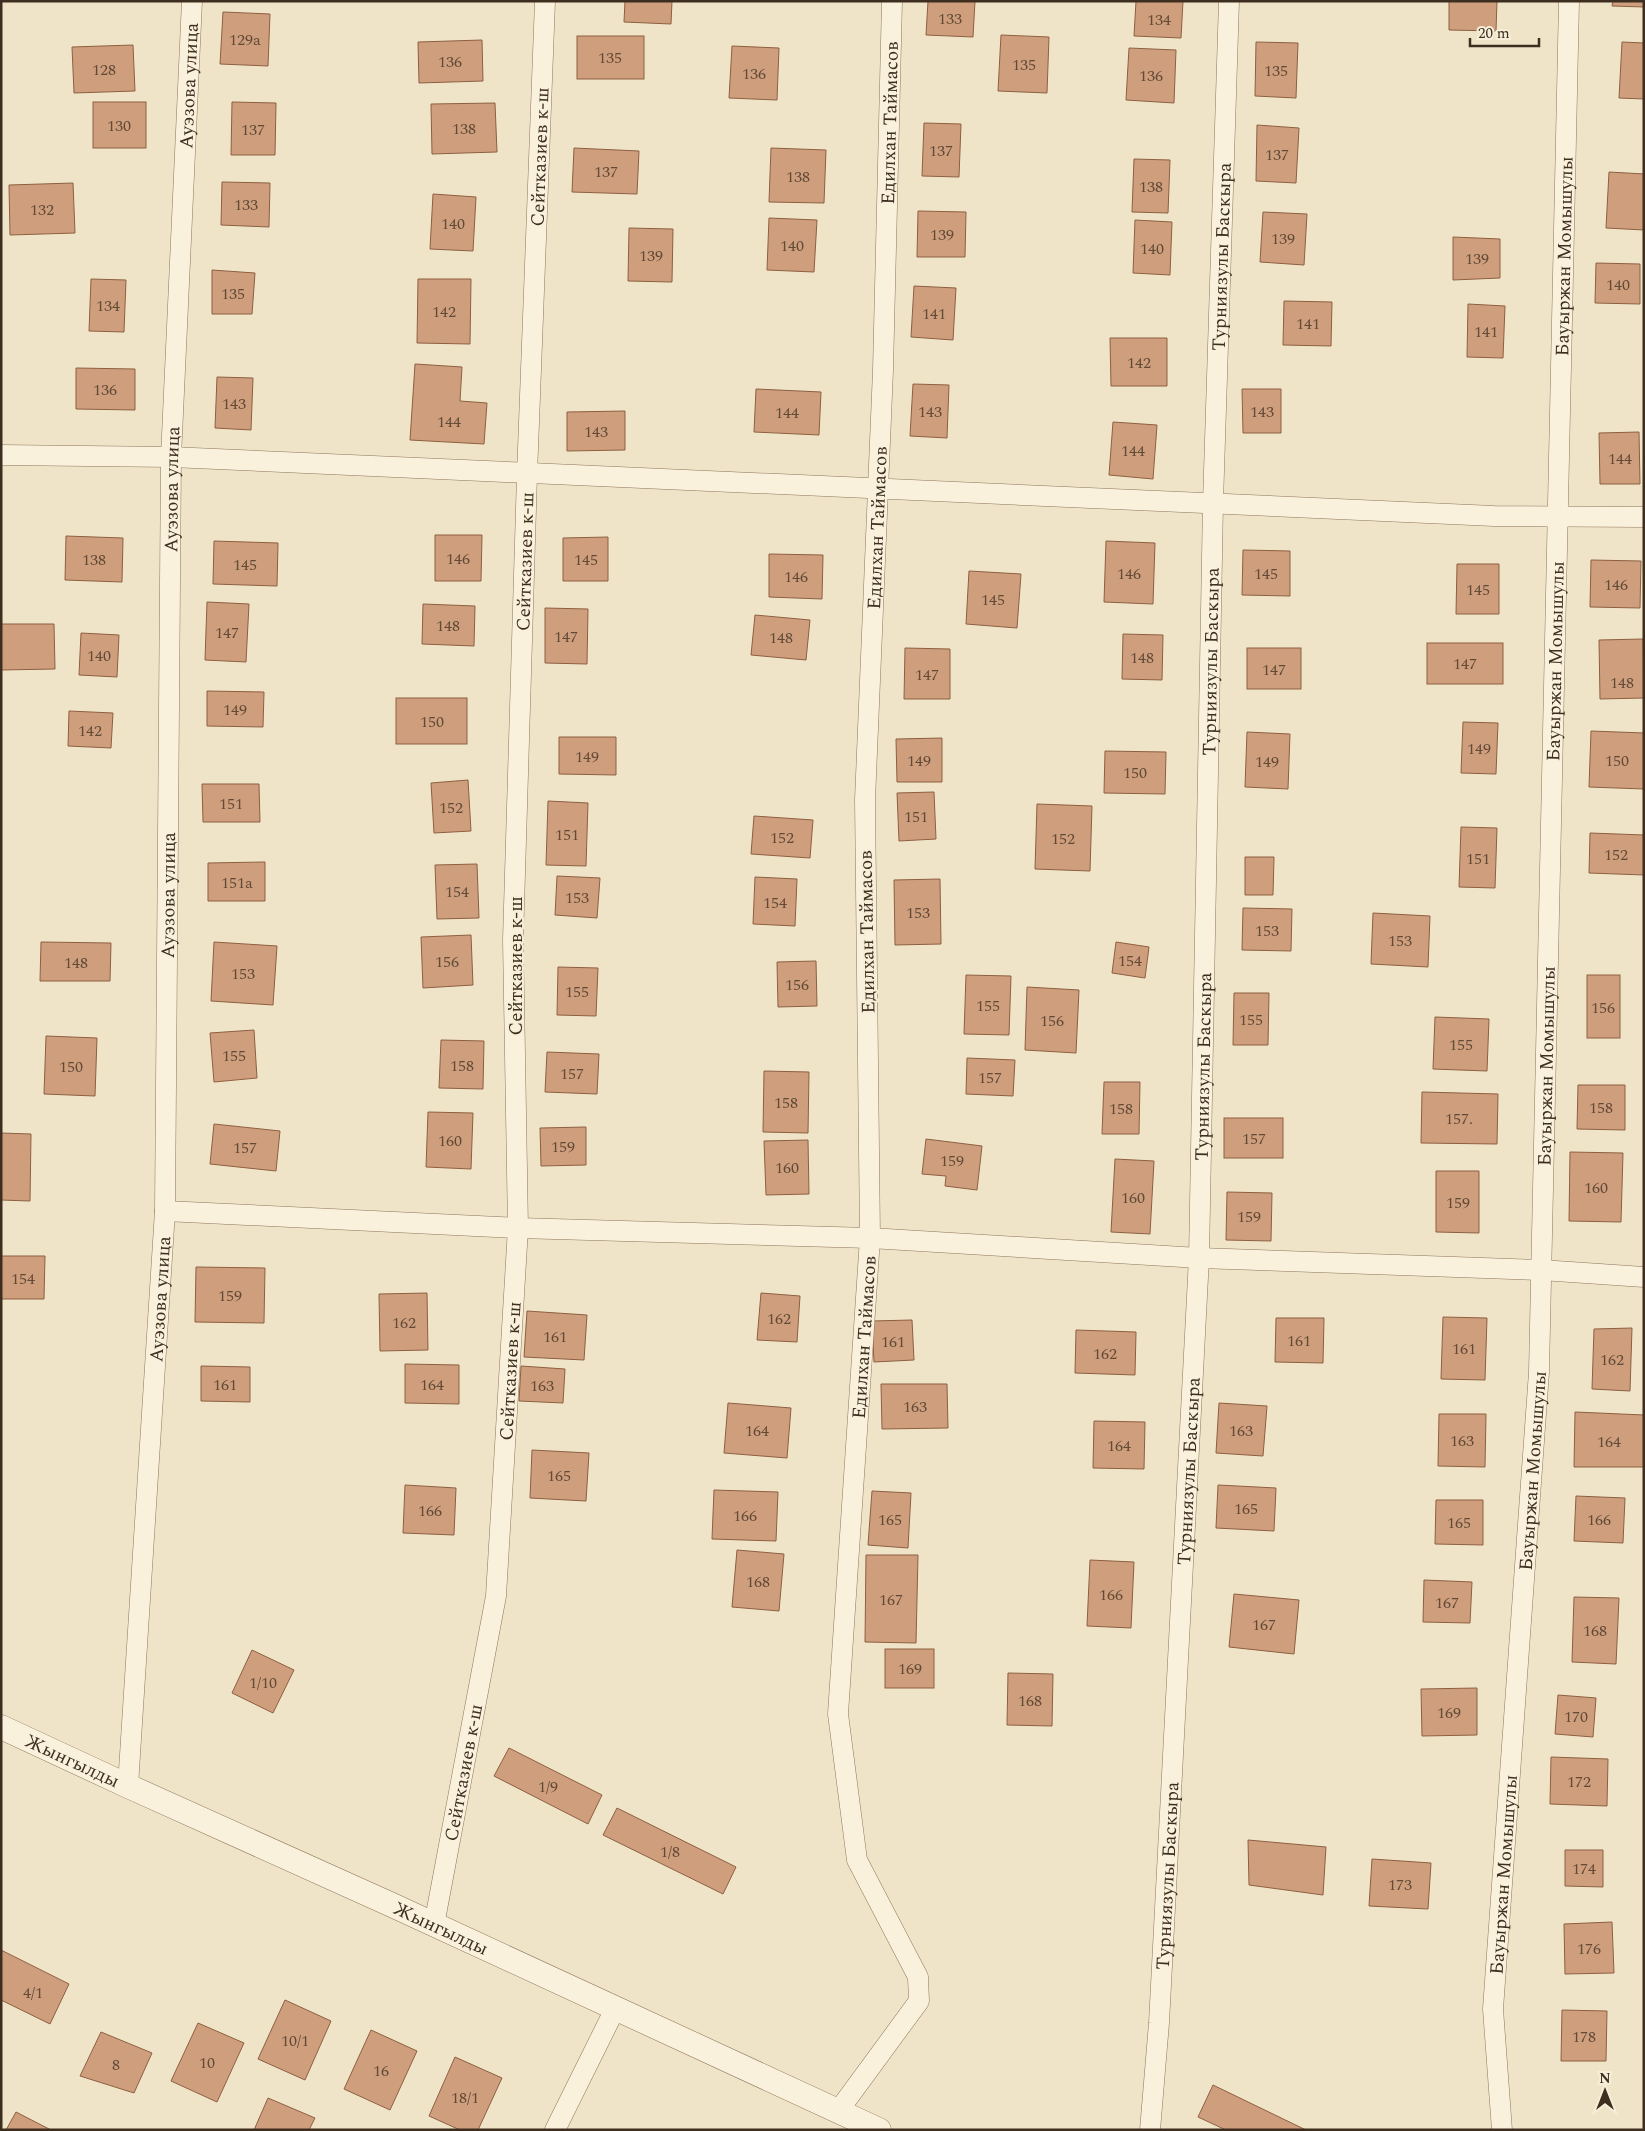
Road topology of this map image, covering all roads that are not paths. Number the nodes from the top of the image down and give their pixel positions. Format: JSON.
{"nodes":[{"id":1,"x":192,"y":1,"type":"edge"},
{"id":2,"x":545,"y":1,"type":"edge"},
{"id":3,"x":892,"y":1,"type":"edge"},
{"id":4,"x":1228,"y":1,"type":"edge"},
{"id":5,"x":1569,"y":1,"type":"edge"},
{"id":6,"x":1,"y":455,"type":"edge"},
{"id":7,"x":171,"y":457,"type":"junction"},
{"id":8,"x":527,"y":475,"type":"junction"},
{"id":9,"x":878,"y":488,"type":"junction"},
{"id":10,"x":1214,"y":503,"type":"junction"},
{"id":11,"x":1557,"y":517,"type":"junction"},
{"id":12,"x":1644,"y":517,"type":"edge"},
{"id":13,"x":165,"y":1211,"type":"junction"},
{"id":14,"x":518,"y":1228,"type":"junction"},
{"id":15,"x":870,"y":1238,"type":"junction"},
{"id":16,"x":1198,"y":1258,"type":"junction"},
{"id":17,"x":1541,"y":1270,"type":"junction"},
{"id":18,"x":1644,"y":1277,"type":"edge"},
{"id":19,"x":1,"y":1727,"type":"edge"},
{"id":20,"x":128,"y":1786,"type":"junction"},
{"id":21,"x":434,"y":1925,"type":"junction"},
{"id":22,"x":615,"y":2009,"type":"junction"},
{"id":23,"x":839,"y":2110,"type":"junction"},
{"id":24,"x":555,"y":2130,"type":"edge"},
{"id":25,"x":880,"y":2130,"type":"edge"},
{"id":26,"x":1150,"y":2130,"type":"edge"},
{"id":27,"x":1502,"y":2130,"type":"edge"}],
"edges":[{"from":1,"to":7,"type":"street","name":"Ауэзова улица"},
{"from":2,"to":8,"type":"street","name":"Сейтказиев к-ш"},
{"from":3,"to":9,"type":"street","name":"Едилхан Таймасов"},
{"from":4,"to":10,"type":"street","name":"Турниязулы Баскыра"},
{"from":5,"to":11,"type":"street","name":"Бауыржан Момышулы"},
{"from":6,"to":7,"type":"street"},
{"from":7,"to":8,"type":"street"},
{"from":7,"to":13,"type":"street","name":"Ауэзова улица"},
{"from":8,"to":9,"type":"street"},
{"from":8,"to":14,"type":"street","name":"Сейтказиев к-ш"},
{"from":9,"to":10,"type":"street"},
{"from":9,"to":15,"type":"street","name":"Едилхан Таймасов"},
{"from":10,"to":11,"type":"street"},
{"from":10,"to":16,"type":"street","name":"Турниязулы Баскыра"},
{"from":11,"to":12,"type":"street"},
{"from":11,"to":17,"type":"street","name":"Бауыржан Момышулы"},
{"from":13,"to":14,"type":"street"},
{"from":13,"to":20,"type":"street","name":"Ауэзова улица"},
{"from":14,"to":15,"type":"street"},
{"from":14,"to":21,"type":"street","name":"Сейтказиев к-ш"},
{"from":15,"to":16,"type":"street"},
{"from":15,"to":23,"type":"street","name":"Едилхан Таймасов"},
{"from":16,"to":17,"type":"street"},
{"from":16,"to":26,"type":"street","name":"Турниязулы Баскыра"},
{"from":17,"to":18,"type":"street"},
{"from":17,"to":27,"type":"street","name":"Бауыржан Момышулы"},
{"from":19,"to":20,"type":"street","name":"Жынгылды"},
{"from":20,"to":21,"type":"street","name":"Жынгылды"},
{"from":21,"to":22,"type":"street","name":"Жынгылды"},
{"from":22,"to":23,"type":"street","name":"Жынгылды"},
{"from":22,"to":24,"type":"street"},
{"from":23,"to":25,"type":"street","name":"Жынгылды"}]}
